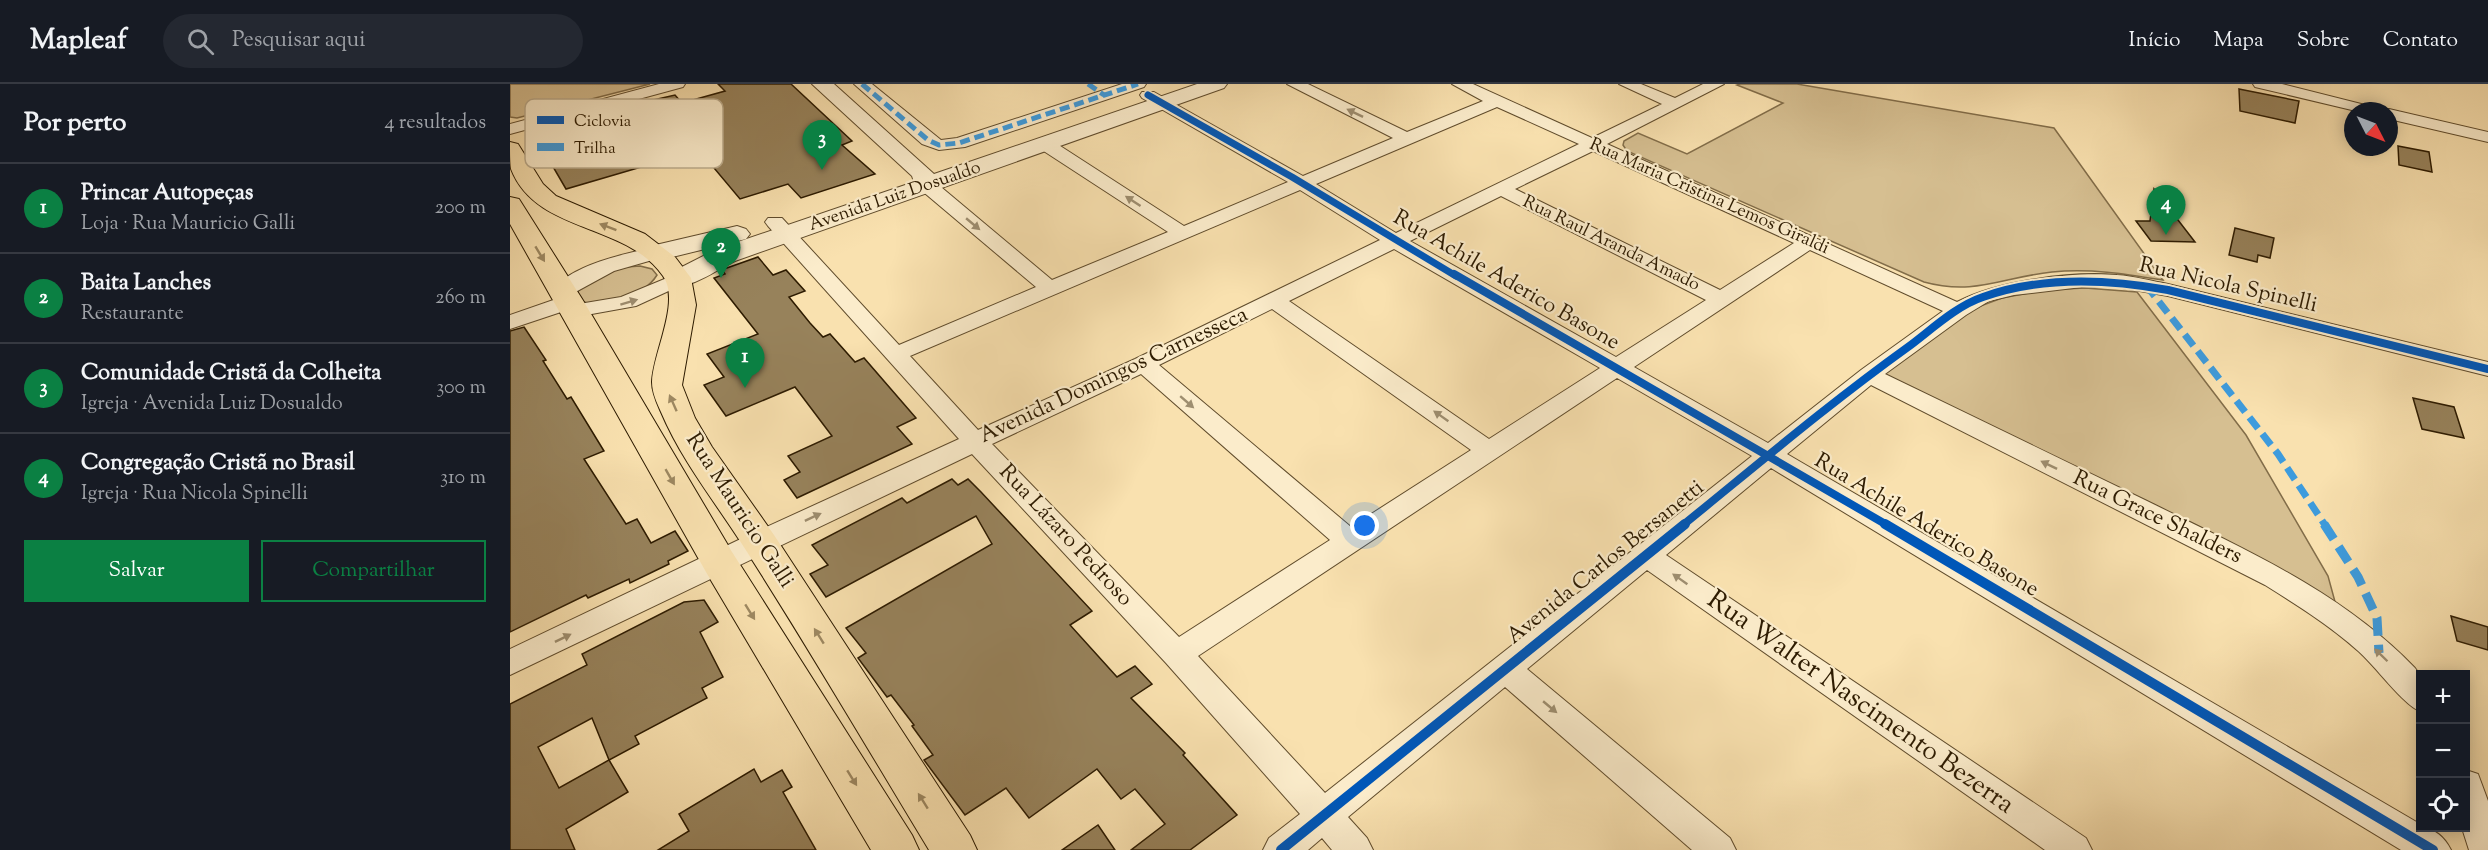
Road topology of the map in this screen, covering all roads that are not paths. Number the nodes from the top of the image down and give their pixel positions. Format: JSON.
{"nodes":[{"id":1,"x":677,"y":84,"type":"edge"},
{"id":2,"x":822,"y":84,"type":"edge"},
{"id":3,"x":862,"y":84,"type":"edge"},
{"id":4,"x":1088,"y":84,"type":"edge"},
{"id":5,"x":1179,"y":84,"type":"edge"},
{"id":6,"x":1218,"y":84,"type":"edge"},
{"id":7,"x":1295,"y":84,"type":"edge"},
{"id":8,"x":1460,"y":84,"type":"edge"},
{"id":9,"x":1627,"y":84,"type":"edge"},
{"id":10,"x":1716,"y":84,"type":"edge"},
{"id":11,"x":2260,"y":84,"type":"edge"},
{"id":12,"x":1150,"y":94,"type":"edge"},
{"id":13,"x":1104,"y":95,"type":"junction"},
{"id":14,"x":621,"y":99,"type":"edge"},
{"id":15,"x":1496,"y":101,"type":"junction"},
{"id":16,"x":1674,"y":103,"type":"junction"},
{"id":17,"x":2344,"y":103,"type":"edge"},
{"id":18,"x":2398,"y":116,"type":"edge"},
{"id":19,"x":525,"y":125,"type":"edge"},
{"id":20,"x":510,"y":129,"type":"edge"},
{"id":21,"x":2488,"y":137,"type":"edge"},
{"id":22,"x":1408,"y":139,"type":"junction"},
{"id":23,"x":1592,"y":143,"type":"junction"},
{"id":24,"x":1045,"y":144,"type":"junction"},
{"id":25,"x":510,"y":149,"type":"edge"},
{"id":26,"x":925,"y":179,"type":"junction"},
{"id":27,"x":1302,"y":183,"type":"junction"},
{"id":28,"x":1500,"y":189,"type":"junction"},
{"id":29,"x":510,"y":204,"type":"edge"},
{"id":30,"x":780,"y":229,"type":"junction"},
{"id":31,"x":1182,"y":233,"type":"junction"},
{"id":32,"x":1395,"y":241,"type":"junction"},
{"id":33,"x":1809,"y":242,"type":"junction"},
{"id":34,"x":656,"y":253,"type":"junction"},
{"id":35,"x":679,"y":279,"type":"junction"},
{"id":36,"x":1050,"y":289,"type":"junction"},
{"id":37,"x":1721,"y":299,"type":"junction"},
{"id":38,"x":1273,"y":300,"type":"junction"},
{"id":39,"x":569,"y":301,"type":"junction"},
{"id":40,"x":1958,"y":310,"type":"junction"},
{"id":41,"x":510,"y":322,"type":"edge"},
{"id":42,"x":896,"y":354,"type":"junction"},
{"id":43,"x":1143,"y":364,"type":"junction"},
{"id":44,"x":1616,"y":367,"type":"junction"},
{"id":45,"x":2488,"y":369,"type":"edge"},
{"id":46,"x":1869,"y":375,"type":"junction"},
{"id":47,"x":975,"y":442,"type":"junction"},
{"id":48,"x":1488,"y":450,"type":"junction"},
{"id":49,"x":1768,"y":456,"type":"junction"},
{"id":50,"x":759,"y":542,"type":"junction"},
{"id":51,"x":1350,"y":542,"type":"junction"},
{"id":52,"x":1647,"y":556,"type":"junction"},
{"id":53,"x":719,"y":562,"type":"junction"},
{"id":54,"x":1177,"y":654,"type":"junction"},
{"id":55,"x":510,"y":663,"type":"edge"},
{"id":56,"x":1506,"y":669,"type":"junction"},
{"id":57,"x":2416,"y":693,"type":"edge"},
{"id":58,"x":2470,"y":798,"type":"edge"},
{"id":59,"x":1323,"y":816,"type":"junction"},
{"id":60,"x":896,"y":850,"type":"edge"},
{"id":61,"x":954,"y":850,"type":"edge"},
{"id":62,"x":1281,"y":850,"type":"edge"},
{"id":63,"x":1355,"y":850,"type":"edge"},
{"id":64,"x":1718,"y":850,"type":"edge"},
{"id":65,"x":2074,"y":850,"type":"edge"},
{"id":66,"x":2433,"y":850,"type":"edge"},
{"id":67,"x":2487,"y":850,"type":"edge"}],
"edges":[{"from":1,"to":14,"type":"street"},
{"from":2,"to":26,"type":"street"},
{"from":3,"to":13,"type":"street"},
{"from":4,"to":13,"type":"street"},
{"from":5,"to":12,"type":"street","name":"Avenida Luiz Dosualdo"},
{"from":6,"to":12,"type":"street","name":"Avenida Luiz Dosualdo"},
{"from":22,"to":7,"type":"street","one_way":true},
{"from":8,"to":15,"type":"street","name":"Rua Maria Cristina Lemos Giraldi"},
{"from":9,"to":16,"type":"street"},
{"from":10,"to":16,"type":"street","name":"Avenida Domingos Carnesseca"},
{"from":11,"to":17,"type":"street"},
{"from":12,"to":13,"type":"street"},
{"from":12,"to":24,"type":"street","name":"Avenida Luiz Dosualdo"},
{"from":12,"to":26,"type":"street","name":"Avenida Luiz Dosualdo"},
{"from":12,"to":27,"type":"street","name":"Rua Achile Aderico Basone"},
{"from":15,"to":22,"type":"street"},
{"from":15,"to":23,"type":"street","name":"Rua Maria Cristina Lemos Giraldi"},
{"from":16,"to":23,"type":"street","name":"Avenida Domingos Carnesseca"},
{"from":18,"to":21,"type":"street"},
{"from":19,"to":20,"type":"street"},
{"from":22,"to":27,"type":"street"},
{"from":23,"to":28,"type":"street","name":"Avenida Domingos Carnesseca"},
{"from":23,"to":33,"type":"street","name":"Rua Maria Cristina Lemos Giraldi"},
{"from":24,"to":26,"type":"street","name":"Avenida Luiz Dosualdo"},
{"from":31,"to":24,"type":"street","one_way":true},
{"from":34,"to":25,"type":"main road","one_way":true},
{"from":26,"to":30,"type":"street","name":"Avenida Luiz Dosualdo"},
{"from":26,"to":36,"type":"street","one_way":true},
{"from":27,"to":31,"type":"street"},
{"from":27,"to":32,"type":"street","name":"Rua Achile Aderico Basone"},
{"from":28,"to":32,"type":"street","name":"Avenida Domingos Carnesseca"},
{"from":28,"to":37,"type":"street","name":"Rua Raul Aranda Amado"},
{"from":29,"to":39,"type":"main road","name":"Rua Mauricio Galli","one_way":true},
{"from":30,"to":34,"type":"street","name":"Avenida Luiz Dosualdo"},
{"from":30,"to":35,"type":"street","name":"Avenida Luiz Dosualdo"},
{"from":30,"to":42,"type":"street","name":"Rua Lázaro Pedroso"},
{"from":31,"to":36,"type":"street"},
{"from":32,"to":38,"type":"street","name":"Avenida Domingos Carnesseca"},
{"from":32,"to":44,"type":"street","name":"Rua Achile Aderico Basone"},
{"from":33,"to":37,"type":"street"},
{"from":33,"to":40,"type":"street","name":"Rua Maria Cristina Lemos Giraldi"},
{"from":34,"to":35,"type":"main road"},
{"from":34,"to":39,"type":"street","name":"Avenida Luiz Dosualdo"},
{"from":39,"to":35,"type":"street","name":"Avenida Luiz Dosualdo","one_way":true},
{"from":50,"to":35,"type":"main road","name":"Rua Mauricio Galli","one_way":true},
{"from":36,"to":42,"type":"street"},
{"from":37,"to":44,"type":"street"},
{"from":38,"to":43,"type":"street","name":"Avenida Domingos Carnesseca"},
{"from":48,"to":38,"type":"street","one_way":true},
{"from":39,"to":41,"type":"street","name":"Avenida Luiz Dosualdo"},
{"from":39,"to":53,"type":"main road","name":"Rua Mauricio Galli","one_way":true},
{"from":40,"to":45,"type":"street","name":"Rua Nicola Spinelli"},
{"from":40,"to":46,"type":"street","name":"Avenida Carlos Bersanetti"},
{"from":42,"to":47,"type":"street","name":"Rua Lázaro Pedroso"},
{"from":43,"to":47,"type":"street","name":"Avenida Domingos Carnesseca"},
{"from":43,"to":51,"type":"street","one_way":true},
{"from":44,"to":48,"type":"street"},
{"from":44,"to":49,"type":"street","name":"Rua Achile Aderico Basone"},
{"from":46,"to":49,"type":"street","name":"Avenida Carlos Bersanetti"},
{"from":57,"to":46,"type":"street","name":"Rua Grace Shalders","one_way":true},
{"from":50,"to":47,"type":"street","name":"Avenida Domingos Carnesseca","one_way":true},
{"from":47,"to":54,"type":"street","name":"Rua Lázaro Pedroso"},
{"from":48,"to":51,"type":"street"},
{"from":49,"to":52,"type":"street","name":"Avenida Carlos Bersanetti"},
{"from":49,"to":66,"type":"street","name":"Rua Achile Aderico Basone"},
{"from":50,"to":53,"type":"street","name":"Avenida Domingos Carnesseca"},
{"from":61,"to":50,"type":"main road","name":"Rua Mauricio Galli","one_way":true},
{"from":51,"to":54,"type":"street"},
{"from":52,"to":56,"type":"street","name":"Avenida Carlos Bersanetti"},
{"from":65,"to":52,"type":"street","name":"Rua Walter Nascimento Bezerra","one_way":true},
{"from":55,"to":53,"type":"street","name":"Avenida Domingos Carnesseca","one_way":true},
{"from":53,"to":60,"type":"main road","name":"Rua Mauricio Galli","one_way":true},
{"from":54,"to":59,"type":"street","name":"Rua Lázaro Pedroso"},
{"from":56,"to":59,"type":"street","name":"Avenida Carlos Bersanetti"},
{"from":56,"to":64,"type":"street","one_way":true},
{"from":58,"to":67,"type":"street"},
{"from":59,"to":62,"type":"street","name":"Avenida Carlos Bersanetti"},
{"from":59,"to":63,"type":"street","name":"Rua Lázaro Pedroso"}]}
